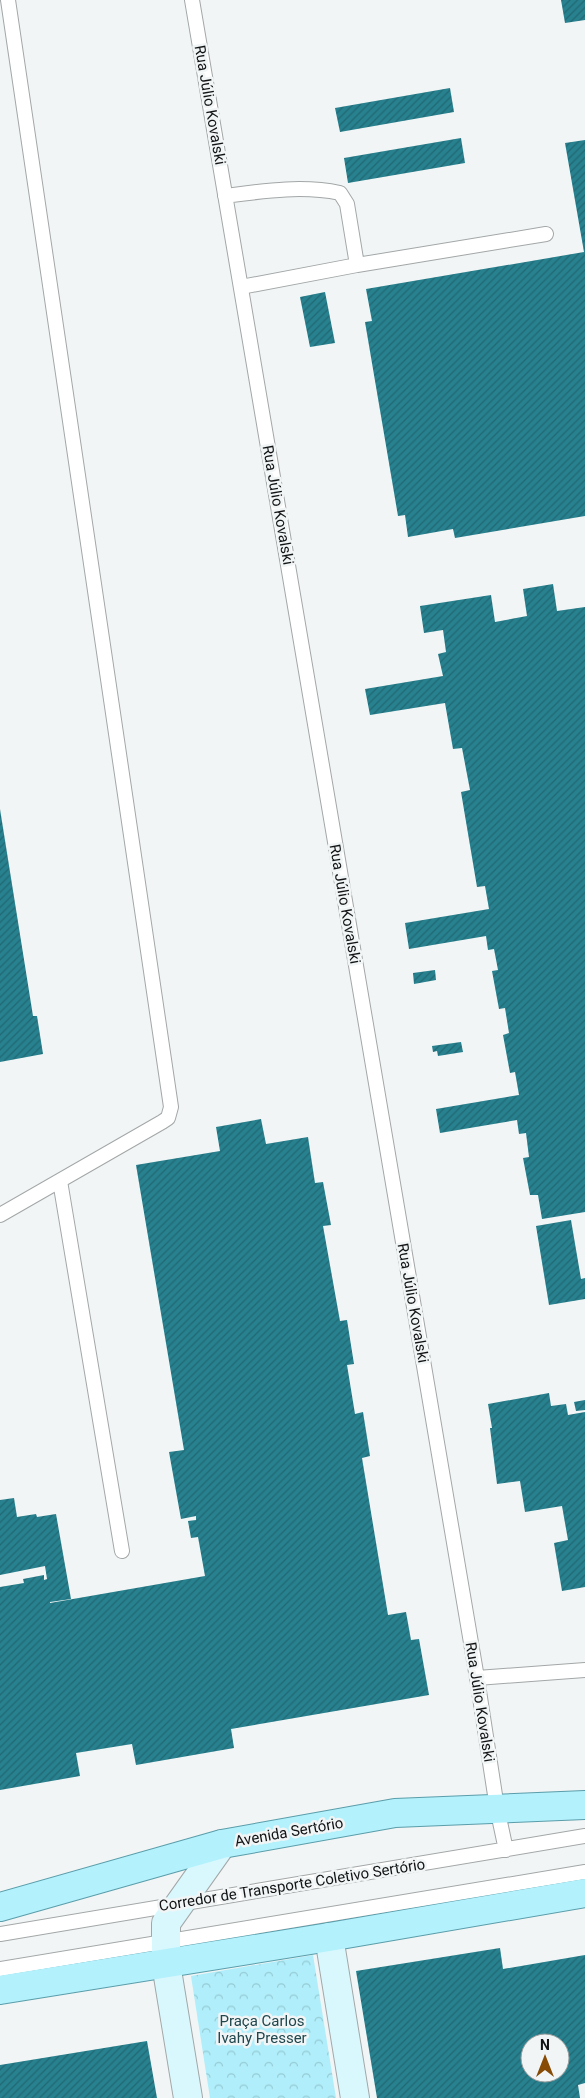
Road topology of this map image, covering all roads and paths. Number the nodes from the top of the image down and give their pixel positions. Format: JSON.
{"nodes":[{"id":1,"x":8,"y":0,"type":"edge"},
{"id":2,"x":192,"y":0,"type":"edge"},
{"id":3,"x":225,"y":196,"type":"junction"},
{"id":4,"x":546,"y":234,"type":"dead end"},
{"id":5,"x":357,"y":266,"type":"junction"},
{"id":6,"x":241,"y":287,"type":"junction"},
{"id":7,"x":60,"y":1181,"type":"junction"},
{"id":8,"x":0,"y":1215,"type":"edge"},
{"id":9,"x":122,"y":1552,"type":"dead end"},
{"id":10,"x":585,"y":1670,"type":"edge"},
{"id":11,"x":477,"y":1678,"type":"junction"},
{"id":12,"x":585,"y":1805,"type":"edge"},
{"id":13,"x":497,"y":1808,"type":"junction"},
{"id":14,"x":585,"y":1836,"type":"edge"},
{"id":15,"x":222,"y":1844,"type":"junction"},
{"id":16,"x":506,"y":1850,"type":"junction"},
{"id":17,"x":585,"y":1872,"type":"edge"},
{"id":18,"x":585,"y":1893,"type":"edge"},
{"id":19,"x":178,"y":1904,"type":"junction"},
{"id":20,"x":0,"y":1907,"type":"edge"},
{"id":21,"x":0,"y":1934,"type":"edge"},
{"id":22,"x":329,"y":1937,"type":"junction"},
{"id":23,"x":165,"y":1953,"type":"junction"},
{"id":24,"x":0,"y":1969,"type":"edge"},
{"id":25,"x":0,"y":1990,"type":"edge"},
{"id":26,"x":188,"y":2098,"type":"edge"},
{"id":27,"x":355,"y":2098,"type":"edge"}],
"edges":[{"from":1,"to":7,"type":"lane"},
{"from":2,"to":3,"type":"lane","name":"Rua Júlio Kovalski"},
{"from":3,"to":5,"type":"lane"},
{"from":3,"to":6,"type":"lane","name":"Rua Júlio Kovalski"},
{"from":4,"to":5,"type":"lane"},
{"from":5,"to":6,"type":"lane"},
{"from":6,"to":11,"type":"lane","name":"Rua Júlio Kovalski"},
{"from":7,"to":8,"type":"lane"},
{"from":7,"to":9,"type":"lane"},
{"from":10,"to":11,"type":"lane"},
{"from":11,"to":13,"type":"lane","name":"Rua Júlio Kovalski"},
{"from":12,"to":13,"type":"main road","name":"Avenida Sertório"},
{"from":13,"to":15,"type":"main road","name":"Avenida Sertório"},
{"from":13,"to":16,"type":"lane","name":"Rua Júlio Kovalski"},
{"from":14,"to":16,"type":"lane","name":"Corredor de Transporte Coletivo Sertório"},
{"from":15,"to":19,"type":"main road"},
{"from":15,"to":20,"type":"main road","name":"Avenida Sertório"},
{"from":16,"to":19,"type":"lane","name":"Corredor de Transporte Coletivo Sertório"},
{"from":17,"to":23,"type":"lane"},
{"from":18,"to":22,"type":"main road"},
{"from":19,"to":21,"type":"lane","name":"Corredor de Transporte Coletivo Sertório"},
{"from":19,"to":23,"type":"main road"},
{"from":22,"to":23,"type":"main road"},
{"from":22,"to":27,"type":"main road"},
{"from":23,"to":24,"type":"lane"},
{"from":23,"to":25,"type":"main road"},
{"from":23,"to":26,"type":"main road"}]}
